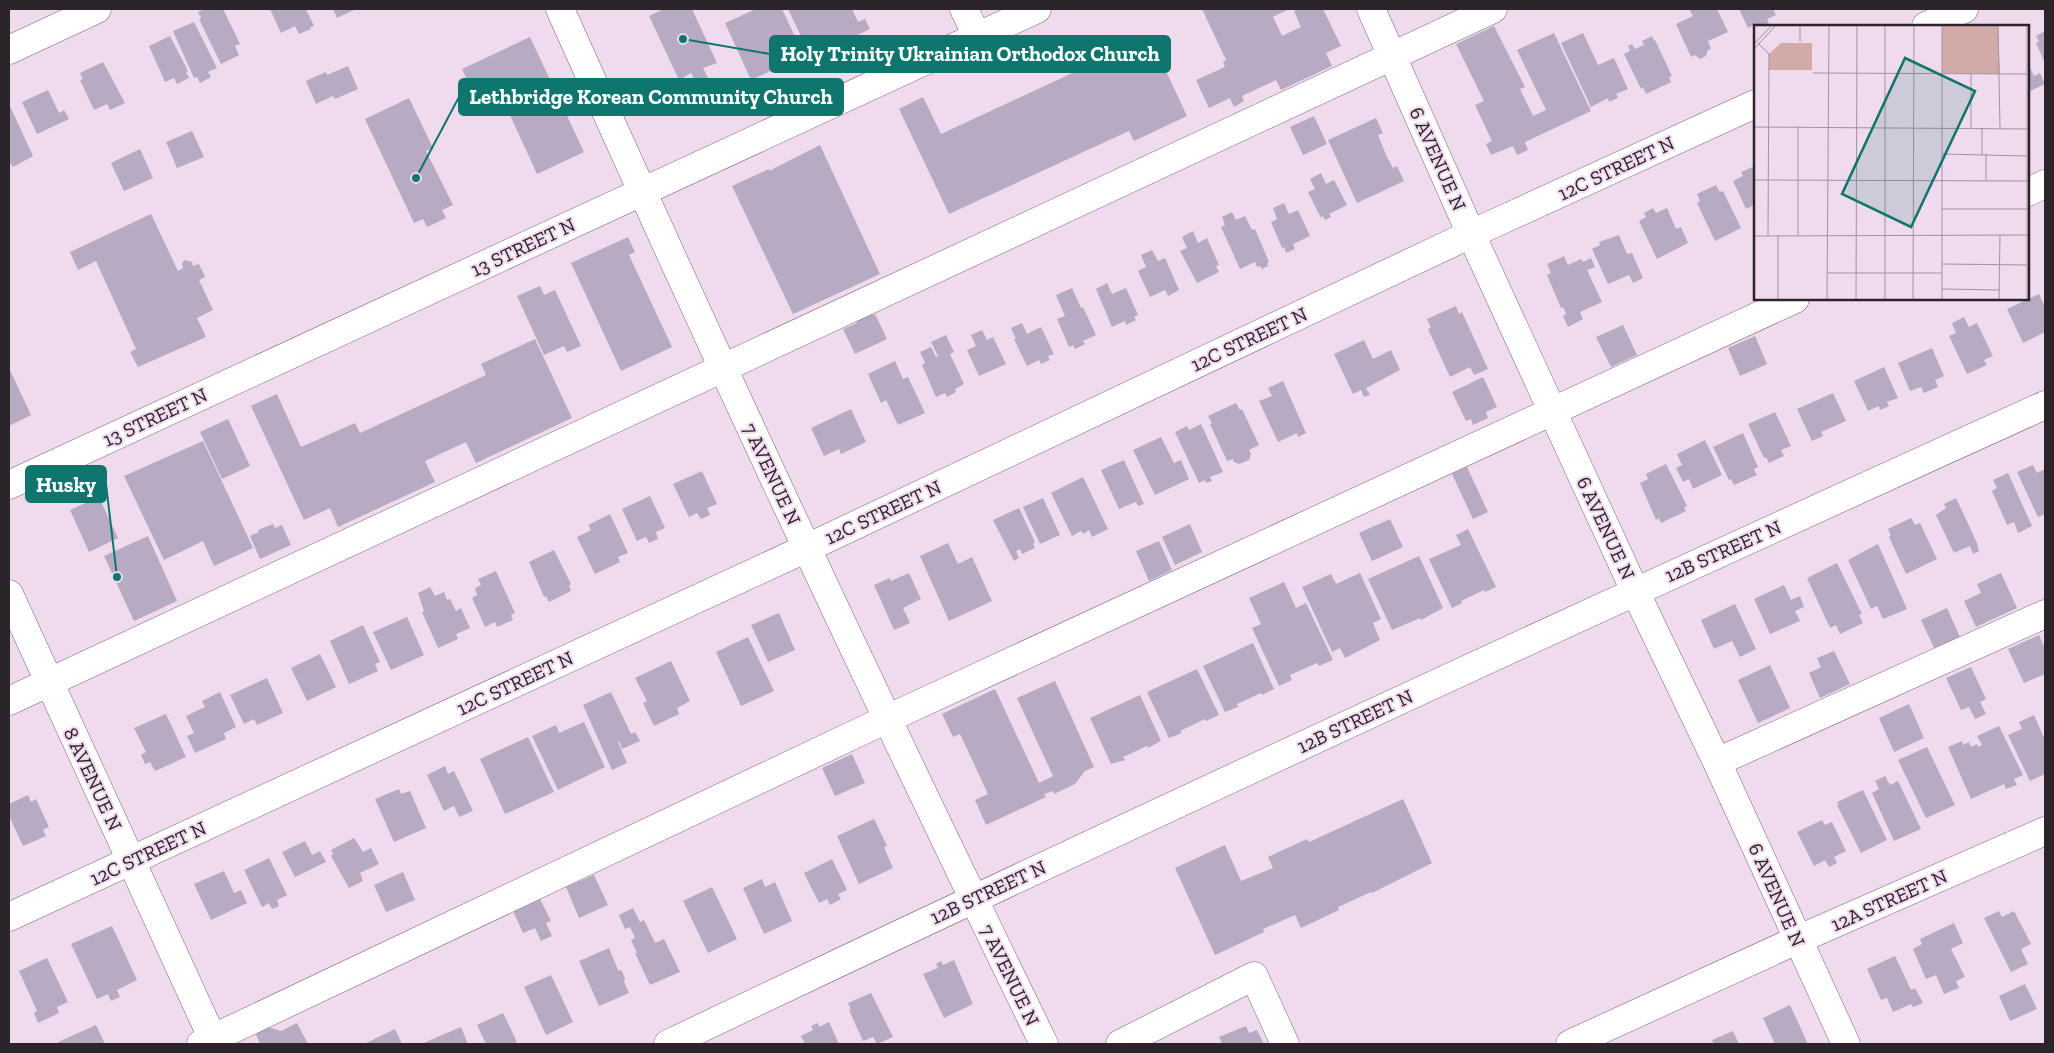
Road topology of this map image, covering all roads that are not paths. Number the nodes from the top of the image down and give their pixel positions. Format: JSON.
{"nodes":[{"id":1,"x":97,"y":9,"type":"edge"},
{"id":2,"x":964,"y":9,"type":"edge"},
{"id":3,"x":1036,"y":9,"type":"edge"},
{"id":4,"x":1371,"y":9,"type":"edge"},
{"id":5,"x":1493,"y":9,"type":"edge"},
{"id":6,"x":1964,"y":9,"type":"edge"},
{"id":7,"x":564,"y":10,"type":"edge"},
{"id":8,"x":1928,"y":25,"type":"edge"},
{"id":9,"x":977,"y":36,"type":"junction"},
{"id":10,"x":9,"y":50,"type":"edge"},
{"id":11,"x":1392,"y":54,"type":"junction"},
{"id":12,"x":1754,"y":104,"type":"edge"},
{"id":13,"x":2045,"y":184,"type":"edge"},
{"id":14,"x":642,"y":192,"type":"junction"},
{"id":15,"x":2029,"y":192,"type":"edge"},
{"id":16,"x":1471,"y":234,"type":"junction"},
{"id":17,"x":1793,"y":300,"type":"edge"},
{"id":18,"x":722,"y":368,"type":"junction"},
{"id":19,"x":2045,"y":405,"type":"edge"},
{"id":20,"x":1552,"y":411,"type":"junction"},
{"id":21,"x":9,"y":485,"type":"edge"},
{"id":22,"x":807,"y":548,"type":"junction"},
{"id":23,"x":1635,"y":591,"type":"junction"},
{"id":24,"x":9,"y":594,"type":"edge"},
{"id":25,"x":2045,"y":614,"type":"edge"},
{"id":26,"x":49,"y":682,"type":"junction"},
{"id":27,"x":9,"y":701,"type":"edge"},
{"id":28,"x":887,"y":719,"type":"junction"},
{"id":29,"x":1718,"y":762,"type":"junction"},
{"id":30,"x":2045,"y":831,"type":"edge"},
{"id":31,"x":131,"y":861,"type":"junction"},
{"id":32,"x":972,"y":898,"type":"junction"},
{"id":33,"x":9,"y":917,"type":"edge"},
{"id":34,"x":1798,"y":940,"type":"junction"},
{"id":35,"x":210,"y":1043,"type":"edge"},
{"id":36,"x":668,"y":1044,"type":"edge"},
{"id":37,"x":1044,"y":1044,"type":"edge"},
{"id":38,"x":1120,"y":1044,"type":"edge"},
{"id":39,"x":1285,"y":1044,"type":"edge"},
{"id":40,"x":1570,"y":1044,"type":"edge"},
{"id":41,"x":1846,"y":1044,"type":"edge"}],
"edges":[{"from":1,"to":10,"type":"street"},
{"from":2,"to":9,"type":"street"},
{"from":3,"to":9,"type":"street","name":"13 STREET N"},
{"from":4,"to":11,"type":"street","name":"6 AVENUE N"},
{"from":5,"to":11,"type":"street"},
{"from":6,"to":8,"type":"street"},
{"from":7,"to":14,"type":"street","name":"7 AVENUE N"},
{"from":9,"to":14,"type":"street","name":"13 STREET N"},
{"from":11,"to":16,"type":"street","name":"6 AVENUE N"},
{"from":11,"to":18,"type":"street"},
{"from":12,"to":16,"type":"street","name":"12C STREET N"},
{"from":13,"to":15,"type":"street"},
{"from":14,"to":18,"type":"street","name":"7 AVENUE N"},
{"from":14,"to":21,"type":"street","name":"13 STREET N"},
{"from":16,"to":20,"type":"street","name":"6 AVENUE N"},
{"from":16,"to":22,"type":"street","name":"12C STREET N"},
{"from":17,"to":20,"type":"street"},
{"from":18,"to":22,"type":"street","name":"7 AVENUE N"},
{"from":18,"to":26,"type":"street"},
{"from":19,"to":23,"type":"street","name":"12B STREET N"},
{"from":20,"to":23,"type":"street","name":"6 AVENUE N"},
{"from":20,"to":28,"type":"street"},
{"from":22,"to":28,"type":"street","name":"7 AVENUE N"},
{"from":22,"to":31,"type":"street","name":"12C STREET N"},
{"from":23,"to":29,"type":"street","name":"6 AVENUE N"},
{"from":23,"to":32,"type":"street","name":"12B STREET N"},
{"from":24,"to":26,"type":"street","name":"8 AVENUE N"},
{"from":25,"to":29,"type":"street"},
{"from":26,"to":27,"type":"street"},
{"from":26,"to":31,"type":"street","name":"8 AVENUE N"},
{"from":28,"to":32,"type":"street","name":"7 AVENUE N"},
{"from":28,"to":35,"type":"street"},
{"from":29,"to":34,"type":"street","name":"6 AVENUE N"},
{"from":30,"to":34,"type":"street","name":"12A STREET N"},
{"from":31,"to":33,"type":"street","name":"12C STREET N"},
{"from":31,"to":35,"type":"street","name":"8 AVENUE N"},
{"from":32,"to":36,"type":"street","name":"12B STREET N"},
{"from":32,"to":37,"type":"street","name":"7 AVENUE N"},
{"from":34,"to":40,"type":"street","name":"12A STREET N"},
{"from":34,"to":41,"type":"street","name":"6 AVENUE N"},
{"from":38,"to":39,"type":"street"}]}
